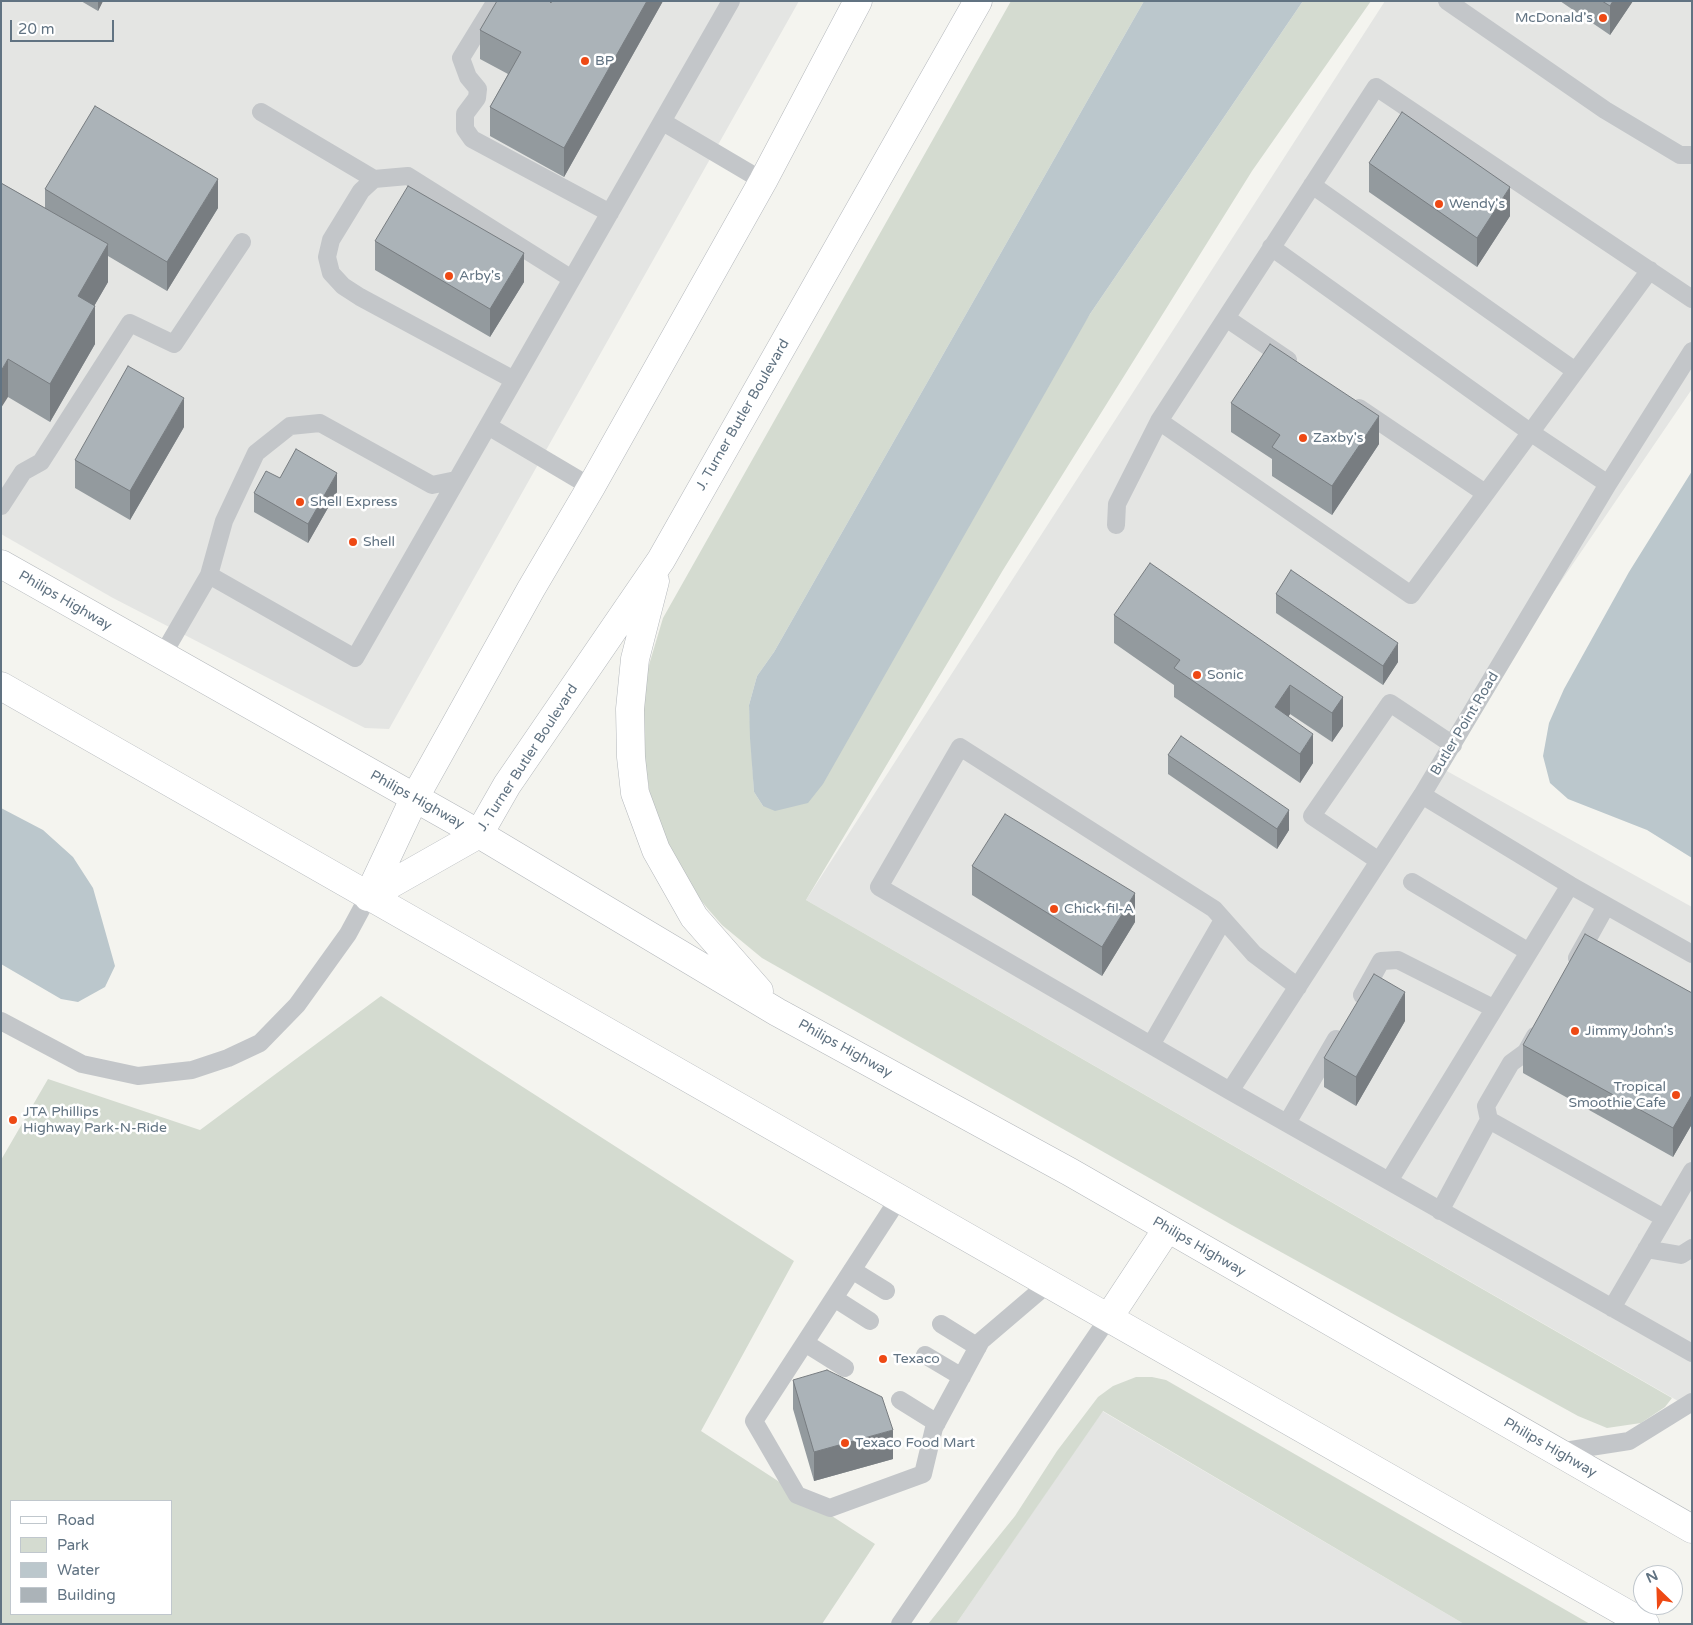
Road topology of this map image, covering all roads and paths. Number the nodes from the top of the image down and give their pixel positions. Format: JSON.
{"nodes":[{"id":1,"x":496,"y":1,"type":"edge"},
{"id":2,"x":731,"y":1,"type":"edge"},
{"id":3,"x":858,"y":1,"type":"edge"},
{"id":4,"x":978,"y":1,"type":"edge"},
{"id":5,"x":1447,"y":1,"type":"edge"},
{"id":6,"x":261,"y":112,"type":"dead end"},
{"id":7,"x":663,"y":122,"type":"junction"},
{"id":8,"x":1692,"y":155,"type":"edge"},
{"id":9,"x":374,"y":179,"type":"junction"},
{"id":10,"x":763,"y":181,"type":"junction"},
{"id":11,"x":1312,"y":185,"type":"junction"},
{"id":12,"x":610,"y":213,"type":"junction"},
{"id":13,"x":242,"y":242,"type":"dead end"},
{"id":14,"x":1272,"y":247,"type":"junction"},
{"id":15,"x":1650,"y":270,"type":"junction"},
{"id":16,"x":572,"y":279,"type":"junction"},
{"id":17,"x":1692,"y":299,"type":"edge"},
{"id":18,"x":1226,"y":318,"type":"junction"},
{"id":19,"x":1692,"y":352,"type":"edge"},
{"id":20,"x":1299,"y":367,"type":"edge"},
{"id":21,"x":1574,"y":370,"type":"junction"},
{"id":22,"x":514,"y":380,"type":"junction"},
{"id":23,"x":1348,"y":400,"type":"edge"},
{"id":24,"x":1159,"y":421,"type":"junction"},
{"id":25,"x":488,"y":426,"type":"junction"},
{"id":26,"x":1530,"y":432,"type":"junction"},
{"id":27,"x":456,"y":480,"type":"junction"},
{"id":28,"x":1608,"y":484,"type":"junction"},
{"id":29,"x":591,"y":487,"type":"junction"},
{"id":30,"x":1485,"y":493,"type":"junction"},
{"id":31,"x":1,"y":506,"type":"edge"},
{"id":32,"x":1116,"y":525,"type":"dead end"},
{"id":33,"x":661,"y":560,"type":"junction"},
{"id":34,"x":1,"y":564,"type":"edge"},
{"id":35,"x":209,"y":575,"type":"junction"},
{"id":36,"x":162,"y":656,"type":"junction"},
{"id":37,"x":1,"y":686,"type":"edge"},
{"id":38,"x":1453,"y":745,"type":"junction"},
{"id":39,"x":1422,"y":795,"type":"junction"},
{"id":40,"x":414,"y":799,"type":"junction"},
{"id":41,"x":479,"y":834,"type":"junction"},
{"id":42,"x":1379,"y":861,"type":"junction"},
{"id":43,"x":1412,"y":882,"type":"dead end"},
{"id":44,"x":1570,"y":884,"type":"junction"},
{"id":45,"x":368,"y":897,"type":"junction"},
{"id":46,"x":1606,"y":906,"type":"junction"},
{"id":47,"x":1223,"y":920,"type":"junction"},
{"id":48,"x":1529,"y":952,"type":"junction"},
{"id":49,"x":1692,"y":954,"type":"edge"},
{"id":50,"x":1568,"y":975,"type":"edge"},
{"id":51,"x":1298,"y":987,"type":"junction"},
{"id":52,"x":1493,"y":1008,"type":"junction"},
{"id":53,"x":777,"y":1012,"type":"junction"},
{"id":54,"x":1545,"y":1018,"type":"edge"},
{"id":55,"x":1,"y":1022,"type":"edge"},
{"id":56,"x":1152,"y":1045,"type":"junction"},
{"id":57,"x":1230,"y":1091,"type":"junction"},
{"id":58,"x":1489,"y":1120,"type":"junction"},
{"id":59,"x":1287,"y":1123,"type":"junction"},
{"id":60,"x":1692,"y":1172,"type":"edge"},
{"id":61,"x":1389,"y":1181,"type":"junction"},
{"id":62,"x":899,"y":1198,"type":"junction"},
{"id":63,"x":1440,"y":1211,"type":"junction"},
{"id":64,"x":1664,"y":1218,"type":"junction"},
{"id":65,"x":1167,"y":1229,"type":"junction"},
{"id":66,"x":1692,"y":1248,"type":"edge"},
{"id":67,"x":1646,"y":1250,"type":"junction"},
{"id":68,"x":852,"y":1270,"type":"junction"},
{"id":69,"x":1048,"y":1283,"type":"junction"},
{"id":70,"x":886,"y":1291,"type":"dead end"},
{"id":71,"x":834,"y":1298,"type":"junction"},
{"id":72,"x":1612,"y":1308,"type":"junction"},
{"id":73,"x":1109,"y":1317,"type":"junction"},
{"id":74,"x":870,"y":1320,"type":"dead end"},
{"id":75,"x":941,"y":1324,"type":"dead end"},
{"id":76,"x":805,"y":1343,"type":"junction"},
{"id":77,"x":978,"y":1347,"type":"junction"},
{"id":78,"x":1692,"y":1353,"type":"edge"},
{"id":79,"x":925,"y":1355,"type":"dead end"},
{"id":80,"x":845,"y":1368,"type":"dead end"},
{"id":81,"x":962,"y":1377,"type":"junction"},
{"id":82,"x":900,"y":1400,"type":"dead end"},
{"id":83,"x":1692,"y":1402,"type":"edge"},
{"id":84,"x":937,"y":1423,"type":"junction"},
{"id":85,"x":1558,"y":1452,"type":"junction"},
{"id":86,"x":1692,"y":1529,"type":"edge"},
{"id":87,"x":900,"y":1624,"type":"edge"},
{"id":88,"x":1645,"y":1624,"type":"edge"}],
"edges":[{"from":1,"to":12,"type":"lane"},
{"from":2,"to":7,"type":"lane"},
{"from":3,"to":10,"type":"main road"},
{"from":4,"to":33,"type":"main road","name":"J. Turner Butler Boulevard"},
{"from":5,"to":8,"type":"lane"},
{"from":6,"to":9,"type":"lane"},
{"from":7,"to":10,"type":"lane"},
{"from":7,"to":12,"type":"lane"},
{"from":9,"to":16,"type":"lane"},
{"from":9,"to":22,"type":"lane"},
{"from":10,"to":29,"type":"main road"},
{"from":11,"to":14,"type":"lane"},
{"from":11,"to":15,"type":"lane"},
{"from":11,"to":21,"type":"lane"},
{"from":12,"to":16,"type":"lane"},
{"from":13,"to":31,"type":"lane"},
{"from":14,"to":18,"type":"lane"},
{"from":14,"to":26,"type":"lane"},
{"from":15,"to":17,"type":"lane"},
{"from":15,"to":21,"type":"lane"},
{"from":16,"to":22,"type":"lane"},
{"from":18,"to":20,"type":"lane"},
{"from":18,"to":24,"type":"lane"},
{"from":19,"to":28,"type":"lane","name":"Butler Point Road"},
{"from":21,"to":26,"type":"lane"},
{"from":22,"to":25,"type":"lane"},
{"from":23,"to":30,"type":"lane"},
{"from":24,"to":30,"type":"lane"},
{"from":24,"to":32,"type":"lane"},
{"from":25,"to":27,"type":"lane"},
{"from":25,"to":29,"type":"lane"},
{"from":26,"to":28,"type":"lane"},
{"from":26,"to":30,"type":"lane"},
{"from":27,"to":35,"type":"lane"},
{"from":27,"to":35,"type":"lane"},
{"from":28,"to":38,"type":"lane","name":"Butler Point Road"},
{"from":29,"to":40,"type":"main road"},
{"from":33,"to":41,"type":"main road","name":"J. Turner Butler Boulevard"},
{"from":33,"to":53,"type":"main road"},
{"from":34,"to":36,"type":"main road","name":"Philips Highway"},
{"from":35,"to":36,"type":"lane"},
{"from":36,"to":40,"type":"main road","name":"Philips Highway"},
{"from":37,"to":45,"type":"main road"},
{"from":38,"to":39,"type":"lane","name":"Butler Point Road"},
{"from":38,"to":42,"type":"lane"},
{"from":39,"to":42,"type":"lane","name":"Butler Point Road"},
{"from":39,"to":44,"type":"lane"},
{"from":40,"to":41,"type":"main road","name":"Philips Highway"},
{"from":40,"to":45,"type":"main road"},
{"from":41,"to":45,"type":"main road","name":"J. Turner Butler Boulevard"},
{"from":41,"to":53,"type":"main road","name":"Philips Highway"},
{"from":42,"to":51,"type":"lane","name":"Butler Point Road"},
{"from":43,"to":48,"type":"lane"},
{"from":44,"to":46,"type":"lane"},
{"from":44,"to":48,"type":"lane"},
{"from":45,"to":55,"type":"lane"},
{"from":45,"to":62,"type":"main road"},
{"from":46,"to":49,"type":"lane"},
{"from":46,"to":50,"type":"lane"},
{"from":47,"to":51,"type":"lane"},
{"from":47,"to":56,"type":"lane"},
{"from":47,"to":56,"type":"lane"},
{"from":48,"to":52,"type":"lane"},
{"from":51,"to":57,"type":"lane","name":"Butler Point Road"},
{"from":52,"to":59,"type":"lane"},
{"from":52,"to":61,"type":"lane"},
{"from":53,"to":65,"type":"main road","name":"Philips Highway"},
{"from":54,"to":58,"type":"lane"},
{"from":56,"to":57,"type":"lane"},
{"from":57,"to":59,"type":"lane"},
{"from":58,"to":63,"type":"lane"},
{"from":58,"to":64,"type":"lane"},
{"from":59,"to":61,"type":"lane"},
{"from":60,"to":64,"type":"lane"},
{"from":61,"to":63,"type":"lane"},
{"from":62,"to":68,"type":"lane"},
{"from":62,"to":69,"type":"main road"},
{"from":63,"to":72,"type":"lane"},
{"from":64,"to":67,"type":"lane"},
{"from":65,"to":73,"type":"main road"},
{"from":65,"to":85,"type":"main road","name":"Philips Highway"},
{"from":66,"to":67,"type":"lane"},
{"from":67,"to":72,"type":"lane"},
{"from":68,"to":70,"type":"lane"},
{"from":68,"to":71,"type":"lane"},
{"from":69,"to":73,"type":"main road"},
{"from":69,"to":77,"type":"lane"},
{"from":71,"to":74,"type":"lane"},
{"from":71,"to":76,"type":"lane"},
{"from":72,"to":78,"type":"lane"},
{"from":73,"to":87,"type":"lane"},
{"from":73,"to":88,"type":"main road"},
{"from":75,"to":77,"type":"lane"},
{"from":76,"to":80,"type":"lane"},
{"from":76,"to":84,"type":"lane"},
{"from":77,"to":81,"type":"lane"},
{"from":79,"to":81,"type":"lane"},
{"from":81,"to":84,"type":"lane"},
{"from":82,"to":84,"type":"lane"},
{"from":83,"to":85,"type":"lane"},
{"from":85,"to":86,"type":"main road","name":"Philips Highway"}]}
